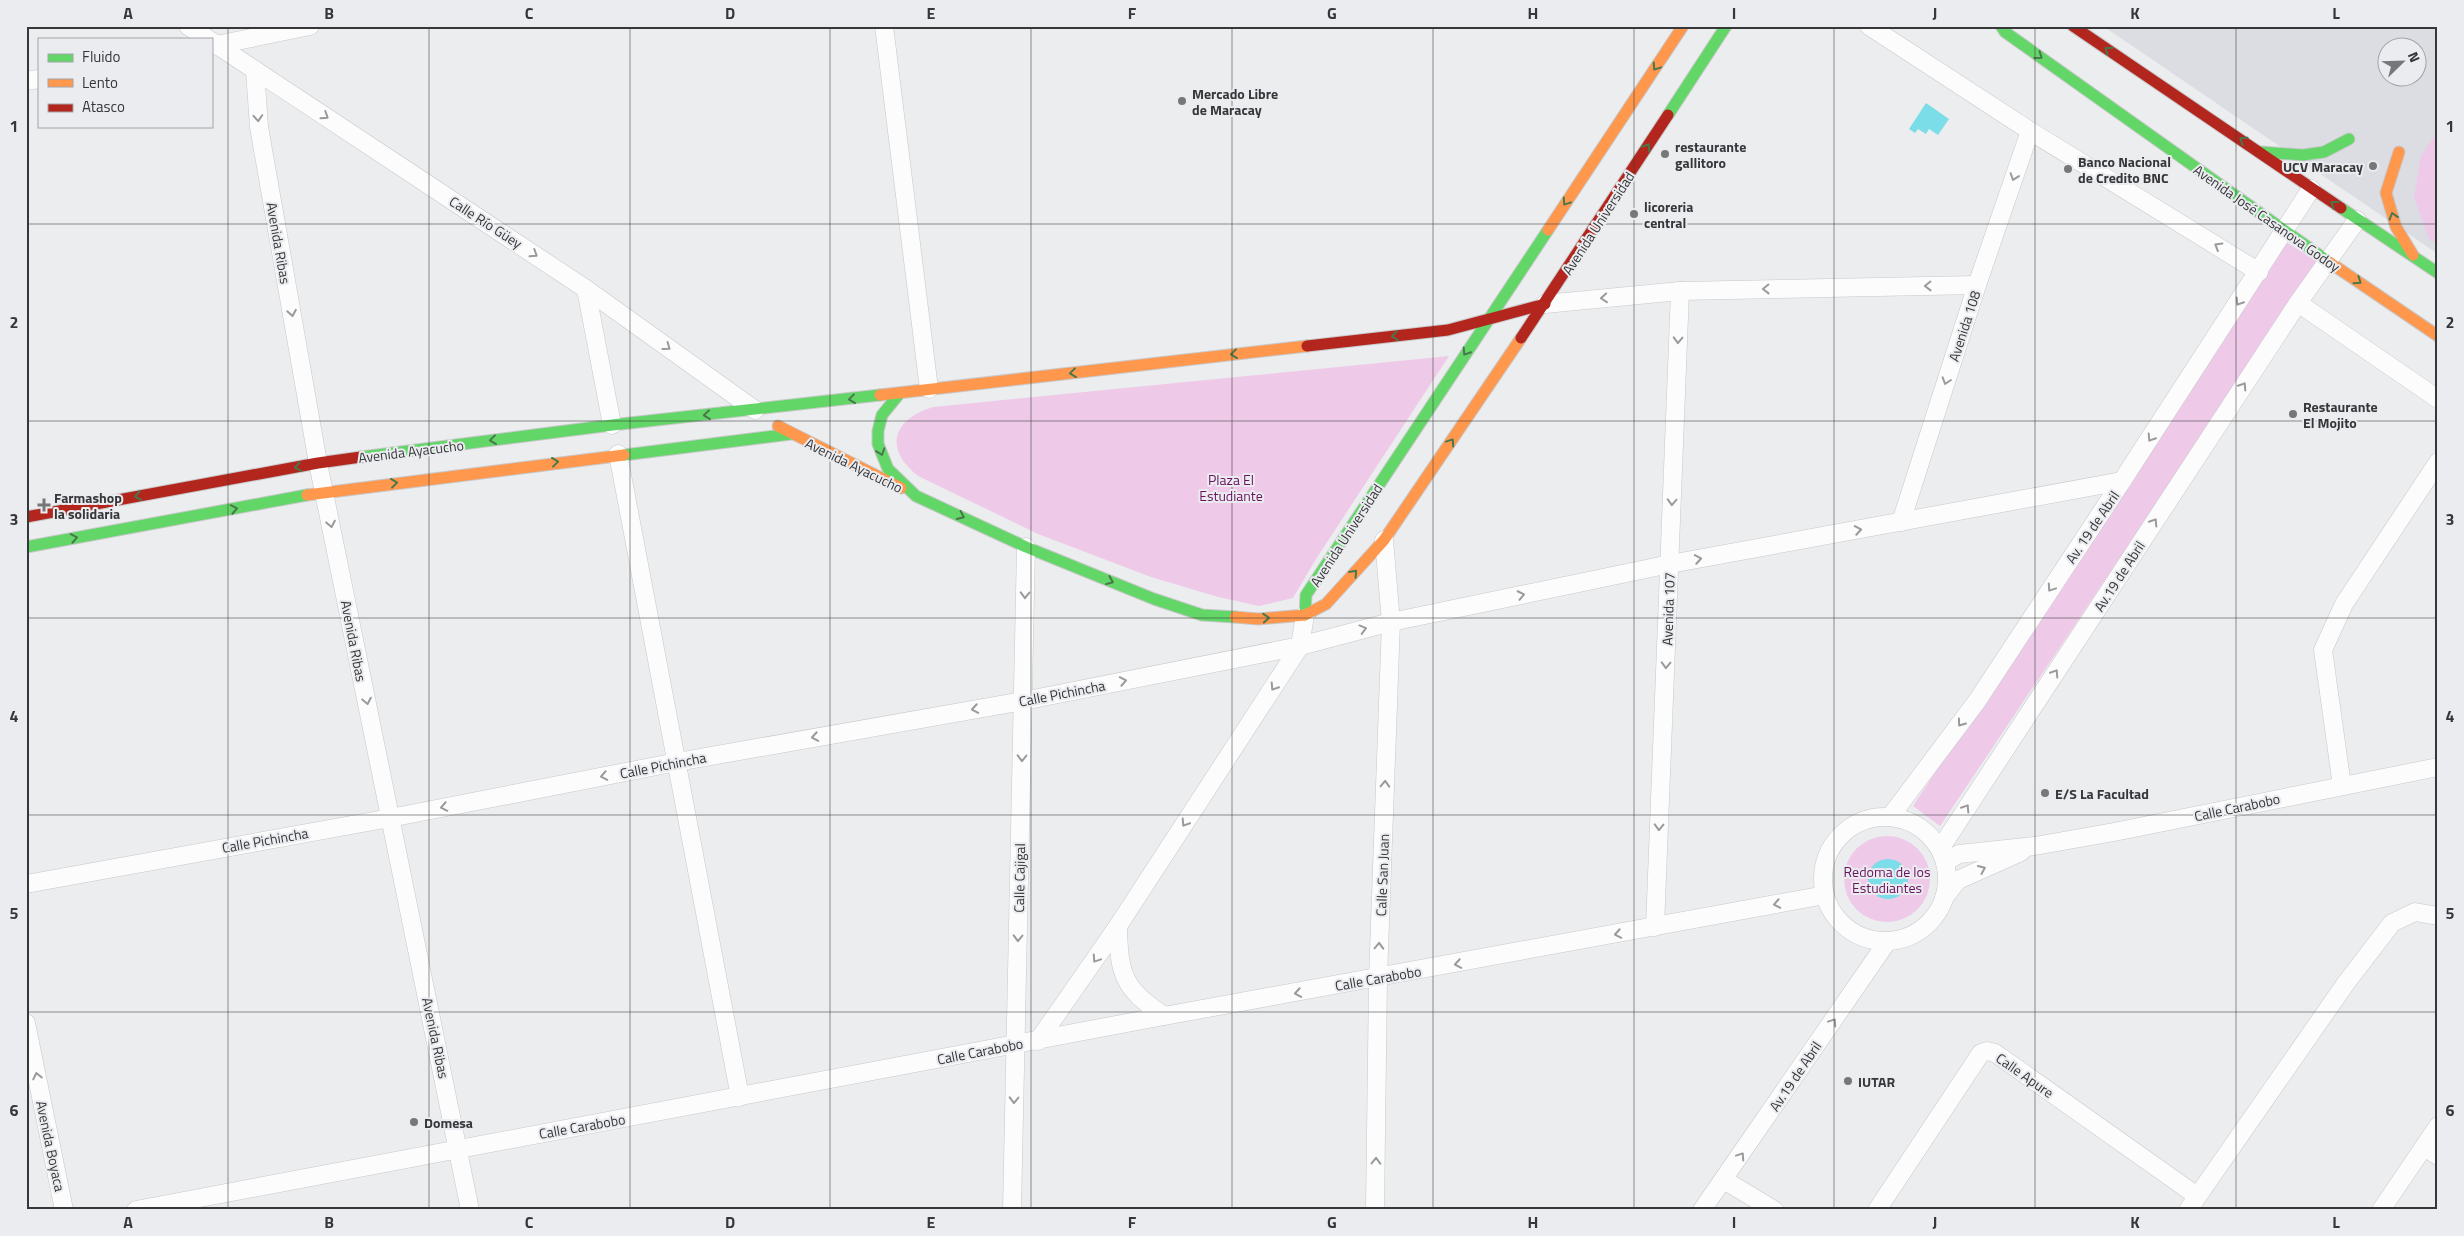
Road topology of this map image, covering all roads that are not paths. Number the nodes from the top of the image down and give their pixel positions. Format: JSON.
{"nodes":[{"id":1,"x":188,"y":26,"type":"edge"},
{"id":2,"x":310,"y":26,"type":"edge"},
{"id":3,"x":884,"y":26,"type":"edge"},
{"id":4,"x":1683,"y":26,"type":"edge"},
{"id":5,"x":1726,"y":26,"type":"edge"},
{"id":6,"x":1868,"y":26,"type":"edge"},
{"id":7,"x":2073,"y":26,"type":"edge"},
{"id":8,"x":2000,"y":28,"type":"edge"},
{"id":9,"x":205,"y":38,"type":"edge"},
{"id":10,"x":212,"y":43,"type":"edge"},
{"id":11,"x":255,"y":70,"type":"junction"},
{"id":12,"x":2030,"y":131,"type":"junction"},
{"id":13,"x":2349,"y":139,"type":"dead end"},
{"id":14,"x":2261,"y":152,"type":"junction"},
{"id":15,"x":2399,"y":152,"type":"dead end"},
{"id":16,"x":2311,"y":189,"type":"junction"},
{"id":17,"x":2357,"y":220,"type":"junction"},
{"id":18,"x":2284,"y":231,"type":"junction"},
{"id":19,"x":2416,"y":259,"type":"junction"},
{"id":20,"x":2328,"y":261,"type":"junction"},
{"id":21,"x":2259,"y":272,"type":"junction"},
{"id":22,"x":2438,"y":273,"type":"edge"},
{"id":23,"x":1977,"y":285,"type":"junction"},
{"id":24,"x":586,"y":288,"type":"junction"},
{"id":25,"x":1680,"y":291,"type":"junction"},
{"id":26,"x":2298,"y":303,"type":"junction"},
{"id":27,"x":1546,"y":304,"type":"junction"},
{"id":28,"x":1488,"y":319,"type":"junction"},
{"id":29,"x":2438,"y":336,"type":"edge"},
{"id":30,"x":929,"y":389,"type":"junction"},
{"id":31,"x":900,"y":393,"type":"junction"},
{"id":32,"x":2438,"y":399,"type":"edge"},
{"id":33,"x":756,"y":410,"type":"junction"},
{"id":34,"x":612,"y":425,"type":"junction"},
{"id":35,"x":791,"y":434,"type":"junction"},
{"id":36,"x":618,"y":454,"type":"junction"},
{"id":37,"x":2438,"y":462,"type":"edge"},
{"id":38,"x":318,"y":463,"type":"junction"},
{"id":39,"x":2122,"y":481,"type":"junction"},
{"id":40,"x":324,"y":492,"type":"junction"},
{"id":41,"x":916,"y":496,"type":"junction"},
{"id":42,"x":26,"y":517,"type":"edge"},
{"id":43,"x":1901,"y":522,"type":"junction"},
{"id":44,"x":1384,"y":540,"type":"junction"},
{"id":45,"x":26,"y":547,"type":"edge"},
{"id":46,"x":1026,"y":547,"type":"junction"},
{"id":47,"x":1670,"y":564,"type":"junction"},
{"id":48,"x":1305,"y":615,"type":"junction"},
{"id":49,"x":1391,"y":622,"type":"junction"},
{"id":50,"x":1300,"y":646,"type":"junction"},
{"id":51,"x":1023,"y":701,"type":"junction"},
{"id":52,"x":677,"y":762,"type":"junction"},
{"id":53,"x":2438,"y":767,"type":"edge"},
{"id":54,"x":2342,"y":786,"type":"junction"},
{"id":55,"x":1890,"y":817,"type":"junction"},
{"id":56,"x":390,"y":818,"type":"junction"},
{"id":57,"x":2035,"y":846,"type":"junction"},
{"id":58,"x":1942,"y":856,"type":"junction"},
{"id":59,"x":26,"y":884,"type":"edge"},
{"id":60,"x":1825,"y":896,"type":"junction"},
{"id":61,"x":1944,"y":898,"type":"junction"},
{"id":62,"x":2438,"y":916,"type":"edge"},
{"id":63,"x":1118,"y":926,"type":"junction"},
{"id":64,"x":1655,"y":927,"type":"junction"},
{"id":65,"x":1887,"y":942,"type":"junction"},
{"id":66,"x":1378,"y":978,"type":"junction"},
{"id":67,"x":1164,"y":1016,"type":"junction"},
{"id":68,"x":26,"y":1023,"type":"edge"},
{"id":69,"x":1038,"y":1041,"type":"junction"},
{"id":70,"x":1015,"y":1045,"type":"junction"},
{"id":71,"x":740,"y":1097,"type":"junction"},
{"id":72,"x":2438,"y":1126,"type":"edge"},
{"id":73,"x":459,"y":1149,"type":"junction"},
{"id":74,"x":2431,"y":1152,"type":"edge"},
{"id":75,"x":1724,"y":1180,"type":"junction"},
{"id":76,"x":2193,"y":1203,"type":"edge"},
{"id":77,"x":64,"y":1210,"type":"edge"},
{"id":78,"x":136,"y":1210,"type":"edge"},
{"id":79,"x":470,"y":1210,"type":"edge"},
{"id":80,"x":1012,"y":1210,"type":"edge"},
{"id":81,"x":1375,"y":1210,"type":"edge"},
{"id":82,"x":1702,"y":1210,"type":"edge"},
{"id":83,"x":1774,"y":1210,"type":"edge"},
{"id":84,"x":1877,"y":1210,"type":"edge"},
{"id":85,"x":2381,"y":1210,"type":"edge"}],
"edges":[{"from":1,"to":9,"type":"street","name":"Calle Río Güey"},
{"from":2,"to":10,"type":"street"},
{"from":3,"to":30,"type":"street"},
{"from":4,"to":28,"type":"street","name":"Avenida Universidad","one_way":true},
{"from":27,"to":5,"type":"street","name":"Avenida Universidad","one_way":true},
{"from":6,"to":12,"type":"street"},
{"from":14,"to":7,"type":"street","one_way":true},
{"from":8,"to":18,"type":"street","name":"Avenida José Casanova Godoy","one_way":true},
{"from":10,"to":11,"type":"street","name":"Calle Río Güey"},
{"from":11,"to":24,"type":"street","name":"Calle Río Güey","one_way":true},
{"from":11,"to":38,"type":"street","name":"Avenida Ribas","one_way":true},
{"from":21,"to":12,"type":"street","one_way":true},
{"from":12,"to":23,"type":"street","name":"Avenida 108","one_way":true},
{"from":13,"to":14,"type":"street"},
{"from":14,"to":16,"type":"street"},
{"from":19,"to":15,"type":"street","one_way":true},
{"from":17,"to":16,"type":"street","one_way":true},
{"from":16,"to":18,"type":"street","name":"Av. 19 de Abril"},
{"from":17,"to":19,"type":"street"},
{"from":17,"to":20,"type":"street","name":"Av.19 de Abril"},
{"from":18,"to":20,"type":"street","name":"Avenida José Casanova Godoy"},
{"from":18,"to":21,"type":"street","name":"Av. 19 de Abril"},
{"from":19,"to":22,"type":"street"},
{"from":20,"to":26,"type":"street","name":"Av.19 de Abril"},
{"from":20,"to":29,"type":"street","name":"Avenida José Casanova Godoy","one_way":true},
{"from":21,"to":39,"type":"street","name":"Av. 19 de Abril","one_way":true},
{"from":23,"to":25,"type":"street","one_way":true},
{"from":23,"to":43,"type":"street","name":"Avenida 108","one_way":true},
{"from":24,"to":33,"type":"street","name":"Calle Río Güey","one_way":true},
{"from":24,"to":34,"type":"street"},
{"from":25,"to":27,"type":"street","one_way":true},
{"from":25,"to":47,"type":"street","name":"Avenida 107","one_way":true},
{"from":26,"to":32,"type":"street"},
{"from":58,"to":26,"type":"street","name":"Av.19 de Abril","one_way":true},
{"from":27,"to":28,"type":"street"},
{"from":44,"to":27,"type":"street","name":"Avenida Universidad","one_way":true},
{"from":28,"to":30,"type":"street","one_way":true},
{"from":28,"to":48,"type":"street","name":"Avenida Universidad","one_way":true},
{"from":30,"to":31,"type":"street"},
{"from":31,"to":33,"type":"street","one_way":true},
{"from":31,"to":41,"type":"street","one_way":true},
{"from":33,"to":34,"type":"street","name":"Avenida Ayacucho","one_way":true},
{"from":33,"to":35,"type":"street","name":"Avenida Ayacucho"},
{"from":34,"to":38,"type":"street","name":"Avenida Ayacucho","one_way":true},
{"from":35,"to":36,"type":"street","name":"Avenida Ayacucho"},
{"from":35,"to":41,"type":"street","name":"Avenida Ayacucho"},
{"from":40,"to":36,"type":"street","name":"Avenida Ayacucho","one_way":true},
{"from":36,"to":52,"type":"street"},
{"from":37,"to":54,"type":"street"},
{"from":38,"to":40,"type":"street","name":"Avenida Ribas"},
{"from":38,"to":42,"type":"street","name":"Avenida Ayacucho","one_way":true},
{"from":39,"to":43,"type":"street","name":"Calle Pichincha"},
{"from":39,"to":55,"type":"street","name":"Av. 19 de Abril","one_way":true},
{"from":45,"to":40,"type":"street","name":"Avenida Ayacucho","one_way":true},
{"from":40,"to":56,"type":"street","name":"Avenida Ribas","one_way":true},
{"from":41,"to":46,"type":"street","name":"Avenida Ayacucho","one_way":true},
{"from":47,"to":43,"type":"street","name":"Calle Pichincha","one_way":true},
{"from":48,"to":44,"type":"street","name":"Avenida Universidad","one_way":true},
{"from":44,"to":49,"type":"street","name":"Calle San Juan"},
{"from":46,"to":48,"type":"street","name":"Avenida Ayacucho","one_way":true},
{"from":46,"to":51,"type":"street","name":"Calle Cajigal","one_way":true},
{"from":49,"to":47,"type":"street","name":"Calle Pichincha","one_way":true},
{"from":47,"to":64,"type":"street","name":"Avenida 107","one_way":true},
{"from":48,"to":50,"type":"street"},
{"from":50,"to":49,"type":"street","name":"Calle Pichincha","one_way":true},
{"from":66,"to":49,"type":"street","name":"Calle San Juan","one_way":true},
{"from":51,"to":50,"type":"street","name":"Calle Pichincha","one_way":true},
{"from":50,"to":63,"type":"street","one_way":true},
{"from":51,"to":52,"type":"street","name":"Calle Pichincha","one_way":true},
{"from":51,"to":70,"type":"street","name":"Calle Cajigal","one_way":true},
{"from":52,"to":56,"type":"street","name":"Calle Pichincha","one_way":true},
{"from":52,"to":71,"type":"street"},
{"from":53,"to":54,"type":"street","name":"Calle Carabobo"},
{"from":54,"to":57,"type":"street","name":"Calle Carabobo"},
{"from":55,"to":58,"type":"street"},
{"from":55,"to":60,"type":"street"},
{"from":56,"to":59,"type":"street","name":"Calle Pichincha"},
{"from":56,"to":73,"type":"street","name":"Avenida Ribas"},
{"from":57,"to":58,"type":"street"},
{"from":61,"to":57,"type":"street","one_way":true},
{"from":58,"to":61,"type":"street"},
{"from":60,"to":64,"type":"street","name":"Calle Carabobo","one_way":true},
{"from":60,"to":65,"type":"street"},
{"from":61,"to":65,"type":"street"},
{"from":62,"to":76,"type":"street","name":"Calle Apure"},
{"from":63,"to":67,"type":"street"},
{"from":63,"to":69,"type":"street","one_way":true},
{"from":64,"to":66,"type":"street","name":"Calle Carabobo","one_way":true},
{"from":75,"to":65,"type":"street","name":"Av.19 de Abril","one_way":true},
{"from":66,"to":67,"type":"street","name":"Calle Carabobo","one_way":true},
{"from":81,"to":66,"type":"street","name":"Calle San Juan","one_way":true},
{"from":67,"to":69,"type":"street","name":"Calle Carabobo"},
{"from":77,"to":68,"type":"street","name":"Avenida Boyaca","one_way":true},
{"from":69,"to":70,"type":"street","name":"Calle Carabobo"},
{"from":70,"to":71,"type":"street","name":"Calle Carabobo"},
{"from":70,"to":80,"type":"street","name":"Calle Cajigal","one_way":true},
{"from":71,"to":73,"type":"street","name":"Calle Carabobo"},
{"from":72,"to":74,"type":"street"},
{"from":73,"to":78,"type":"street","name":"Calle Carabobo"},
{"from":73,"to":79,"type":"street","name":"Avenida Ribas"},
{"from":74,"to":85,"type":"street"},
{"from":75,"to":82,"type":"street","name":"Av.19 de Abril"},
{"from":75,"to":83,"type":"street"},
{"from":76,"to":84,"type":"street","name":"Calle Apure"}]}
